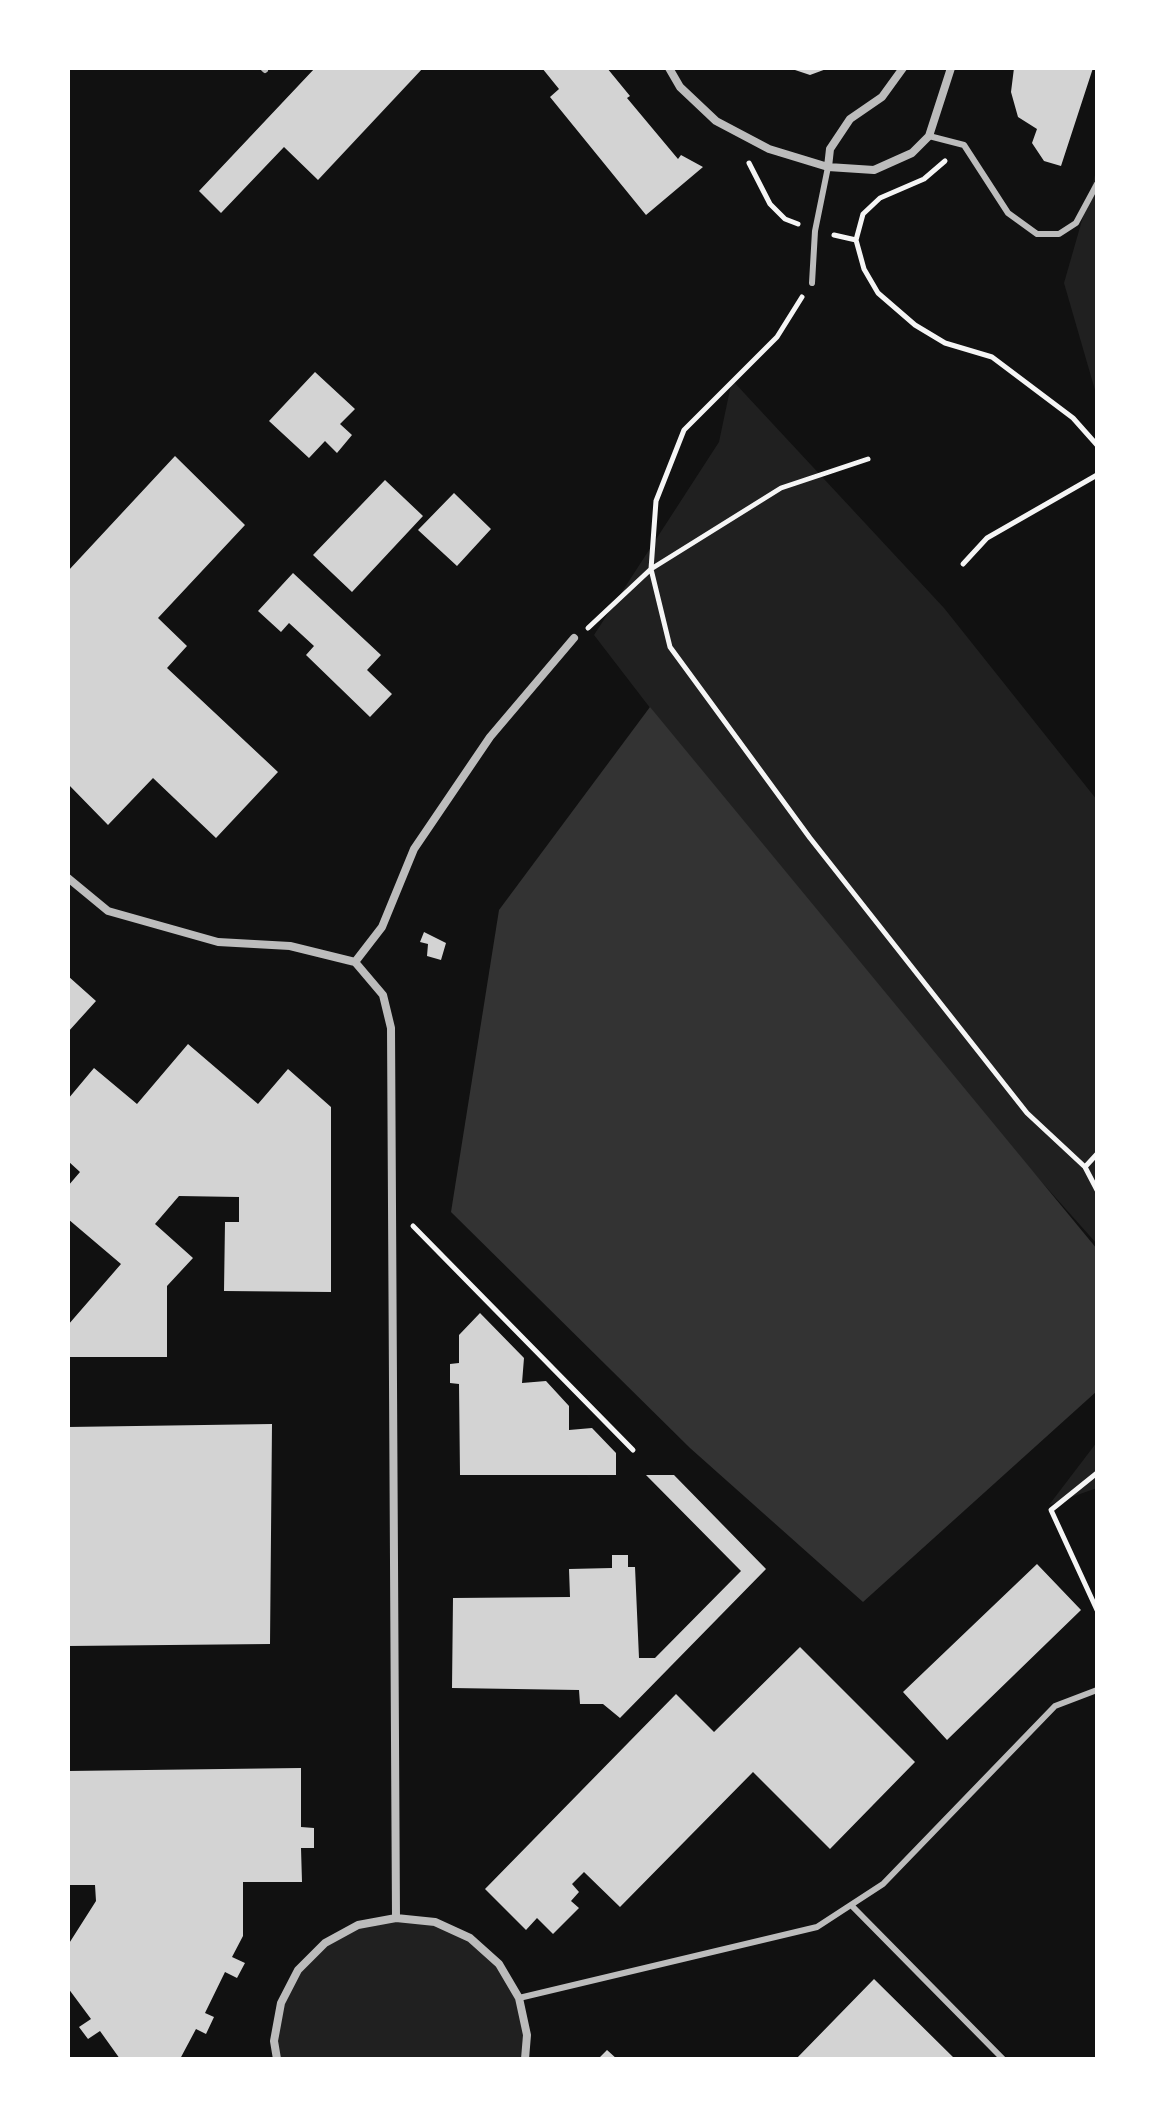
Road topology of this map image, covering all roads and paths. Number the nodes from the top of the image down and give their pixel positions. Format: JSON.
{"nodes":[{"id":1,"x":669,"y":68,"type":"edge"},
{"id":2,"x":903,"y":68,"type":"edge"},
{"id":3,"x":951,"y":68,"type":"edge"},
{"id":4,"x":929,"y":136,"type":"junction"},
{"id":5,"x":746,"y":137,"type":"junction"},
{"id":6,"x":964,"y":145,"type":"junction"},
{"id":7,"x":828,"y":167,"type":"junction"},
{"id":8,"x":1097,"y":184,"type":"edge"},
{"id":9,"x":815,"y":231,"type":"junction"},
{"id":10,"x":856,"y":240,"type":"junction"},
{"id":11,"x":812,"y":283,"type":"joint"},
{"id":12,"x":1097,"y":445,"type":"edge"},
{"id":13,"x":868,"y":459,"type":"dead end"},
{"id":14,"x":1097,"y":475,"type":"edge"},
{"id":15,"x":963,"y":564,"type":"dead end"},
{"id":16,"x":651,"y":569,"type":"junction"},
{"id":17,"x":574,"y":638,"type":"joint"},
{"id":18,"x":68,"y":878,"type":"edge"},
{"id":19,"x":355,"y":962,"type":"junction"},
{"id":20,"x":1097,"y":1154,"type":"edge"},
{"id":21,"x":1085,"y":1167,"type":"junction"},
{"id":22,"x":1097,"y":1190,"type":"edge"},
{"id":23,"x":393,"y":1205,"type":"junction"},
{"id":24,"x":633,"y":1450,"type":"dead end"},
{"id":25,"x":1097,"y":1473,"type":"edge"},
{"id":26,"x":1097,"y":1610,"type":"edge"},
{"id":27,"x":1097,"y":1690,"type":"edge"},
{"id":28,"x":851,"y":1905,"type":"junction"},
{"id":29,"x":396,"y":1918,"type":"junction"},
{"id":30,"x":519,"y":1998,"type":"junction"},
{"id":31,"x":277,"y":2059,"type":"edge"},
{"id":32,"x":525,"y":2059,"type":"edge"},
{"id":33,"x":1003,"y":2059,"type":"edge"}],
"edges":[{"from":1,"to":5,"type":"street"},
{"from":2,"to":7,"type":"street"},
{"from":3,"to":4,"type":"street"},
{"from":4,"to":6,"type":"lane"},
{"from":4,"to":7,"type":"street"},
{"from":5,"to":7,"type":"street"},
{"from":5,"to":9,"type":"path"},
{"from":6,"to":8,"type":"lane"},
{"from":6,"to":10,"type":"path"},
{"from":7,"to":9,"type":"lane"},
{"from":9,"to":10,"type":"path"},
{"from":9,"to":11,"type":"lane"},
{"from":10,"to":12,"type":"path"},
{"from":11,"to":16,"type":"path"},
{"from":13,"to":16,"type":"path"},
{"from":14,"to":15,"type":"path"},
{"from":16,"to":17,"type":"path"},
{"from":16,"to":21,"type":"path"},
{"from":17,"to":19,"type":"street"},
{"from":18,"to":19,"type":"street"},
{"from":19,"to":23,"type":"street"},
{"from":20,"to":21,"type":"path"},
{"from":21,"to":22,"type":"path"},
{"from":23,"to":24,"type":"path"},
{"from":23,"to":29,"type":"street"},
{"from":25,"to":26,"type":"path"},
{"from":27,"to":28,"type":"lane"},
{"from":28,"to":30,"type":"lane"},
{"from":28,"to":33,"type":"lane"},
{"from":29,"to":30,"type":"street"},
{"from":29,"to":31,"type":"street"},
{"from":30,"to":32,"type":"street"}]}
